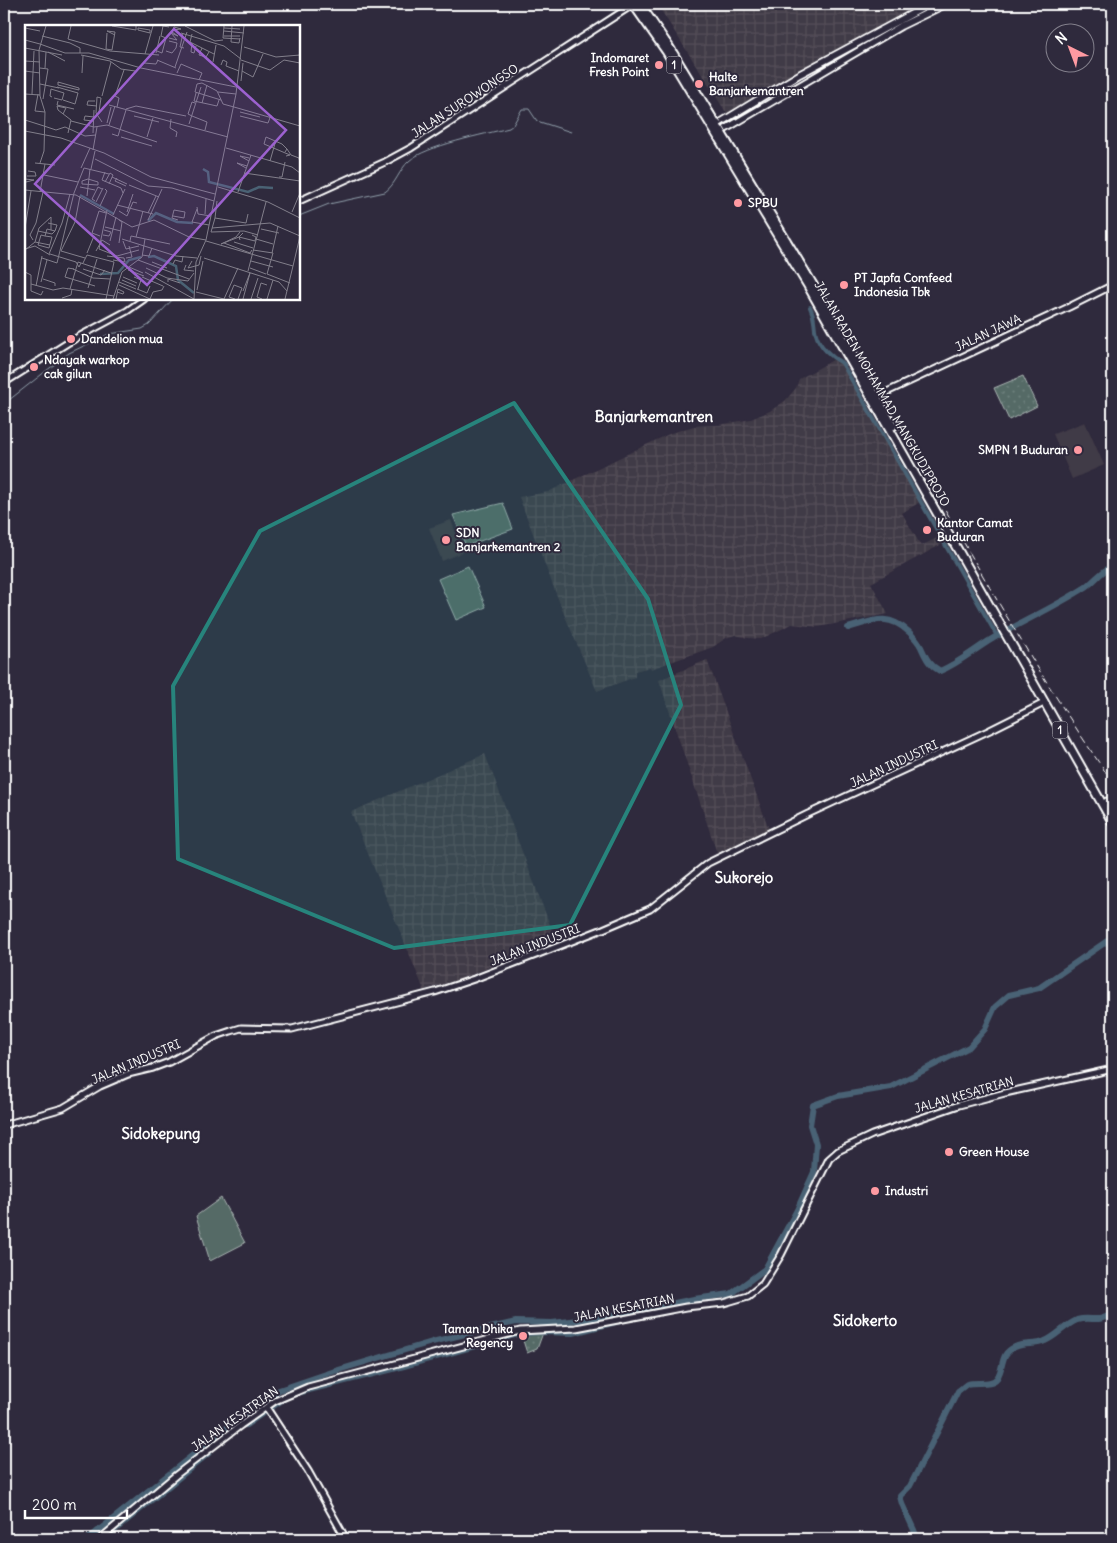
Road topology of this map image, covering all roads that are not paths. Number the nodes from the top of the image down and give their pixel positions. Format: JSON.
{"nodes":[{"id":1,"x":634,"y":4,"type":"edge"},
{"id":2,"x":640,"y":4,"type":"edge"},
{"id":3,"x":930,"y":4,"type":"edge"},
{"id":4,"x":946,"y":4,"type":"edge"},
{"id":5,"x":800,"y":74,"type":"junction"},
{"id":6,"x":804,"y":83,"type":"junction"},
{"id":7,"x":716,"y":130,"type":"junction"},
{"id":8,"x":300,"y":201,"type":"edge"},
{"id":9,"x":1113,"y":285,"type":"edge"},
{"id":10,"x":142,"y":300,"type":"edge"},
{"id":11,"x":4,"y":383,"type":"edge"},
{"id":12,"x":874,"y":398,"type":"junction"},
{"id":13,"x":1009,"y":636,"type":"junction"},
{"id":14,"x":1044,"y":703,"type":"junction"},
{"id":15,"x":1113,"y":819,"type":"edge"},
{"id":16,"x":1113,"y":1069,"type":"edge"},
{"id":17,"x":4,"y":1125,"type":"edge"},
{"id":18,"x":268,"y":1409,"type":"junction"},
{"id":19,"x":100,"y":1539,"type":"edge"},
{"id":20,"x":346,"y":1539,"type":"edge"}],
"edges":[{"from":1,"to":7,"type":"highway","number":"1"},
{"from":1,"to":8,"type":"street","name":"JALAN SUROWONGSO"},
{"from":2,"to":7,"type":"highway","number":"1"},
{"from":3,"to":5,"type":"main road"},
{"from":4,"to":6,"type":"main road"},
{"from":5,"to":6,"type":"main road"},
{"from":5,"to":7,"type":"main road"},
{"from":6,"to":7,"type":"main road"},
{"from":7,"to":12,"type":"highway","name":"JALAN RADEN MOHAMMAD MANGKUDIPROJO","number":"1"},
{"from":9,"to":12,"type":"street","name":"JALAN JAWA"},
{"from":10,"to":11,"type":"street"},
{"from":12,"to":13,"type":"highway","name":"JALAN RADEN MOHAMMAD MANGKUDIPROJO","number":"1"},
{"from":13,"to":14,"type":"highway","name":"JALAN RADEN MOHAMMAD MANGKUDIPROJO","number":"1"},
{"from":13,"to":15,"type":"highway","name":"JALAN RADEN MOHAMMAD MANGKUDIPROJO","number":"1"},
{"from":14,"to":15,"type":"highway","name":"JALAN RADEN MOHAMMAD MANGKUDIPROJO","number":"1"},
{"from":14,"to":17,"type":"street","name":"JALAN INDUSTRI"},
{"from":16,"to":18,"type":"street","name":"JALAN KESATRIAN"},
{"from":18,"to":19,"type":"street","name":"JALAN KESATRIAN"},
{"from":18,"to":20,"type":"street"}]}
